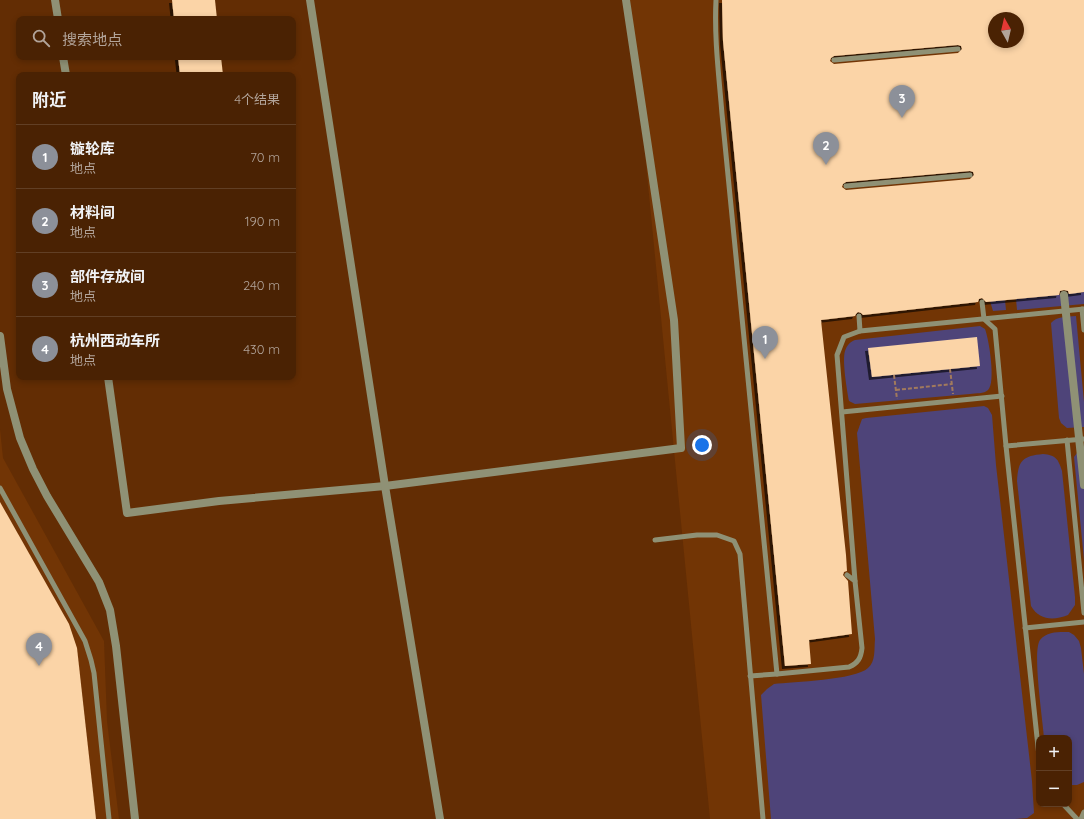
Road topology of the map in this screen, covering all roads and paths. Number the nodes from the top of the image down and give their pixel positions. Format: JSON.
{"nodes":[{"id":1,"x":55,"y":0,"type":"edge"},
{"id":2,"x":310,"y":0,"type":"edge"},
{"id":3,"x":626,"y":0,"type":"edge"},
{"id":4,"x":716,"y":0,"type":"edge"},
{"id":5,"x":58,"y":16,"type":"edge"},
{"id":6,"x":958,"y":49,"type":"dead end"},
{"id":7,"x":64,"y":60,"type":"edge"},
{"id":8,"x":834,"y":60,"type":"dead end"},
{"id":9,"x":66,"y":72,"type":"edge"},
{"id":10,"x":970,"y":175,"type":"dead end"},
{"id":11,"x":846,"y":186,"type":"dead end"},
{"id":12,"x":1064,"y":295,"type":"dead end"},
{"id":13,"x":982,"y":302,"type":"dead end"},
{"id":14,"x":1083,"y":309,"type":"edge"},
{"id":15,"x":859,"y":316,"type":"dead end"},
{"id":16,"x":984,"y":319,"type":"junction"},
{"id":17,"x":1084,"y":330,"type":"edge"},
{"id":18,"x":860,"y":331,"type":"junction"},
{"id":19,"x":0,"y":336,"type":"edge"},
{"id":20,"x":950,"y":369,"type":"dead end"},
{"id":21,"x":894,"y":375,"type":"dead end"},
{"id":22,"x":108,"y":380,"type":"edge"},
{"id":23,"x":952,"y":384,"type":"junction"},
{"id":24,"x":896,"y":390,"type":"junction"},
{"id":25,"x":1002,"y":396,"type":"junction"},
{"id":26,"x":954,"y":401,"type":"junction"},
{"id":27,"x":898,"y":407,"type":"junction"},
{"id":28,"x":842,"y":412,"type":"junction"},
{"id":29,"x":1084,"y":439,"type":"edge"},
{"id":30,"x":1067,"y":440,"type":"junction"},
{"id":31,"x":1006,"y":446,"type":"junction"},
{"id":32,"x":1084,"y":485,"type":"edge"},
{"id":33,"x":385,"y":486,"type":"junction"},
{"id":34,"x":0,"y":488,"type":"edge"},
{"id":35,"x":655,"y":540,"type":"dead end"},
{"id":36,"x":847,"y":576,"type":"dead end"},
{"id":37,"x":855,"y":581,"type":"junction"},
{"id":38,"x":1084,"y":613,"type":"edge"},
{"id":39,"x":1084,"y":622,"type":"edge"},
{"id":40,"x":1025,"y":628,"type":"junction"},
{"id":41,"x":777,"y":674,"type":"junction"},
{"id":42,"x":750,"y":676,"type":"junction"},
{"id":43,"x":1037,"y":735,"type":"edge"},
{"id":44,"x":1066,"y":807,"type":"edge"},
{"id":45,"x":1084,"y":812,"type":"edge"},
{"id":46,"x":109,"y":819,"type":"edge"},
{"id":47,"x":134,"y":819,"type":"edge"},
{"id":48,"x":440,"y":819,"type":"edge"},
{"id":49,"x":763,"y":819,"type":"edge"},
{"id":50,"x":1077,"y":819,"type":"edge"},
{"id":51,"x":1081,"y":819,"type":"edge"}],
"edges":[{"from":1,"to":5,"type":"street"},
{"from":2,"to":33,"type":"street"},
{"from":3,"to":33,"type":"street"},
{"from":4,"to":41,"type":"lane"},
{"from":6,"to":8,"type":"lane"},
{"from":7,"to":9,"type":"street"},
{"from":10,"to":11,"type":"lane"},
{"from":12,"to":32,"type":"street","bridge":true},
{"from":13,"to":16,"type":"lane"},
{"from":14,"to":16,"type":"lane"},
{"from":14,"to":17,"type":"lane"},
{"from":15,"to":18,"type":"lane"},
{"from":16,"to":18,"type":"lane"},
{"from":16,"to":25,"type":"lane"},
{"from":18,"to":28,"type":"lane"},
{"from":19,"to":47,"type":"street"},
{"from":20,"to":23,"type":"path"},
{"from":21,"to":24,"type":"path"},
{"from":22,"to":33,"type":"street"},
{"from":23,"to":24,"type":"path"},
{"from":23,"to":26,"type":"path"},
{"from":24,"to":27,"type":"path"},
{"from":25,"to":26,"type":"lane"},
{"from":25,"to":31,"type":"lane"},
{"from":26,"to":27,"type":"lane"},
{"from":27,"to":28,"type":"lane"},
{"from":28,"to":37,"type":"lane"},
{"from":29,"to":30,"type":"lane"},
{"from":30,"to":31,"type":"lane"},
{"from":30,"to":38,"type":"lane"},
{"from":31,"to":40,"type":"lane"},
{"from":33,"to":48,"type":"street"},
{"from":34,"to":46,"type":"lane"},
{"from":35,"to":42,"type":"lane"},
{"from":36,"to":37,"type":"lane"},
{"from":37,"to":41,"type":"lane"},
{"from":39,"to":40,"type":"lane"},
{"from":40,"to":43,"type":"lane"},
{"from":41,"to":42,"type":"lane"},
{"from":42,"to":49,"type":"lane"},
{"from":44,"to":50,"type":"lane"},
{"from":45,"to":51,"type":"lane"}]}
